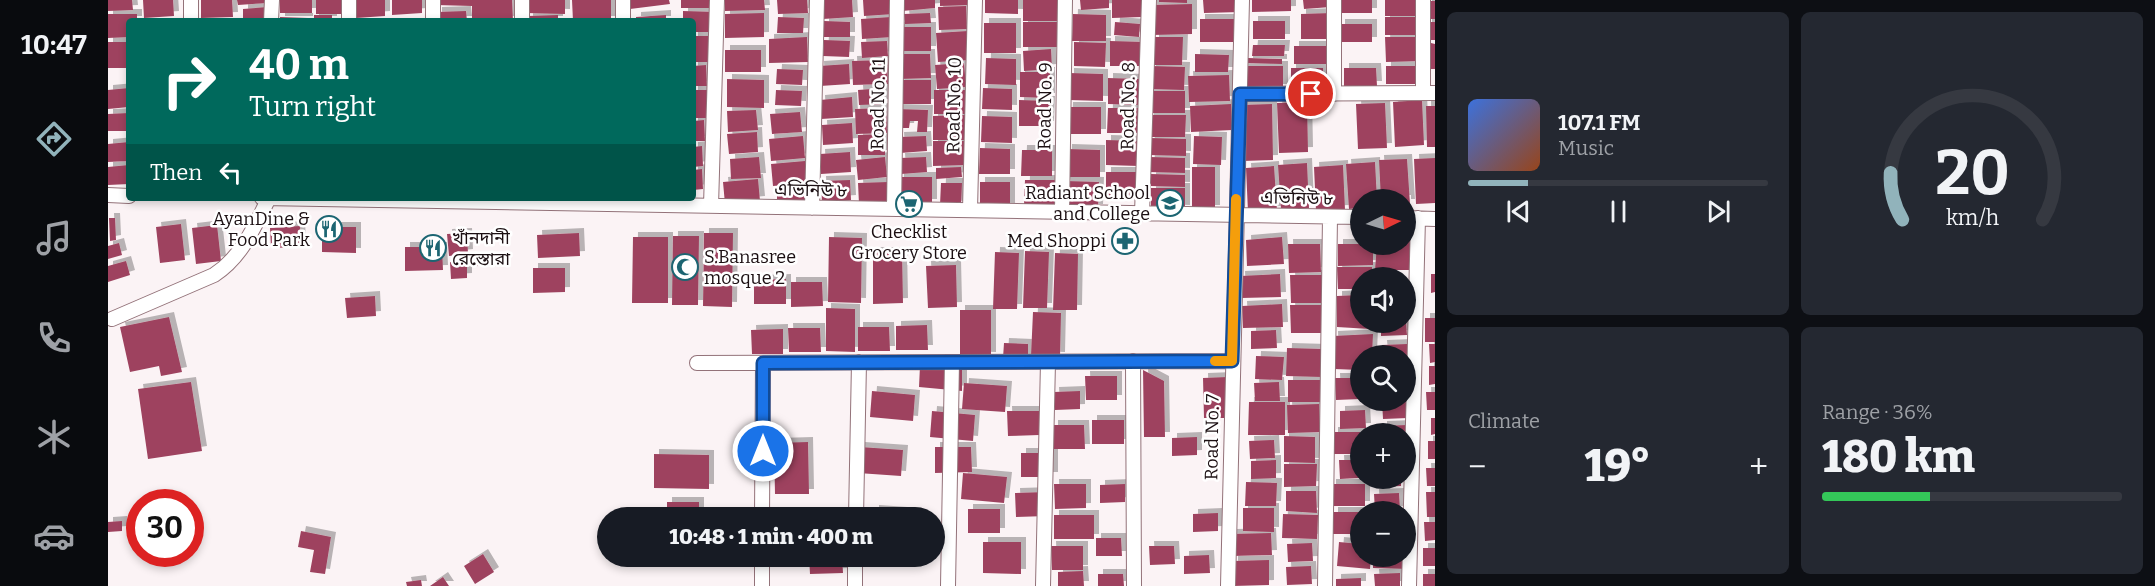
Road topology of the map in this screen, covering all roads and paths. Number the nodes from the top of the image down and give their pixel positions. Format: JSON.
{"nodes":[{"id":1,"x":191,"y":0,"type":"edge"},
{"id":2,"x":272,"y":0,"type":"edge"},
{"id":3,"x":349,"y":0,"type":"edge"},
{"id":4,"x":433,"y":0,"type":"edge"},
{"id":5,"x":522,"y":0,"type":"edge"},
{"id":6,"x":623,"y":0,"type":"edge"},
{"id":7,"x":717,"y":0,"type":"edge"},
{"id":8,"x":817,"y":0,"type":"edge"},
{"id":9,"x":897,"y":0,"type":"edge"},
{"id":10,"x":975,"y":0,"type":"edge"},
{"id":11,"x":1065,"y":0,"type":"edge"},
{"id":12,"x":1149,"y":0,"type":"edge"},
{"id":13,"x":1242,"y":0,"type":"edge"},
{"id":14,"x":1334,"y":0,"type":"edge"},
{"id":15,"x":1422,"y":0,"type":"edge"},
{"id":16,"x":191,"y":18,"type":"edge"},
{"id":17,"x":271,"y":18,"type":"edge"},
{"id":18,"x":349,"y":18,"type":"edge"},
{"id":19,"x":433,"y":18,"type":"edge"},
{"id":20,"x":522,"y":18,"type":"edge"},
{"id":21,"x":623,"y":18,"type":"edge"},
{"id":22,"x":1429,"y":93,"type":"edge"},
{"id":23,"x":1240,"y":94,"type":"junction"},
{"id":24,"x":1334,"y":94,"type":"junction"},
{"id":25,"x":108,"y":195,"type":"edge"},
{"id":26,"x":126,"y":196,"type":"edge"},
{"id":27,"x":267,"y":201,"type":"edge"},
{"id":28,"x":623,"y":201,"type":"edge"},
{"id":29,"x":711,"y":206,"type":"junction"},
{"id":30,"x":812,"y":208,"type":"junction"},
{"id":31,"x":894,"y":209,"type":"junction"},
{"id":32,"x":970,"y":210,"type":"junction"},
{"id":33,"x":1062,"y":212,"type":"junction"},
{"id":34,"x":1142,"y":214,"type":"junction"},
{"id":35,"x":1236,"y":215,"type":"junction"},
{"id":36,"x":1330,"y":217,"type":"junction"},
{"id":37,"x":1350,"y":217,"type":"edge"},
{"id":38,"x":1416,"y":218,"type":"edge"},
{"id":39,"x":1435,"y":219,"type":"edge"},
{"id":40,"x":1412,"y":255,"type":"edge"},
{"id":41,"x":112,"y":319,"type":"dead end"},
{"id":42,"x":1133,"y":361,"type":"junction"},
{"id":43,"x":1232,"y":361,"type":"junction"},
{"id":44,"x":859,"y":362,"type":"junction"},
{"id":45,"x":952,"y":362,"type":"junction"},
{"id":46,"x":1048,"y":362,"type":"junction"},
{"id":47,"x":697,"y":363,"type":"dead end"},
{"id":48,"x":763,"y":363,"type":"junction"},
{"id":49,"x":762,"y":507,"type":"edge"},
{"id":50,"x":856,"y":507,"type":"edge"},
{"id":51,"x":762,"y":567,"type":"edge"},
{"id":52,"x":855,"y":567,"type":"edge"},
{"id":53,"x":762,"y":586,"type":"edge"},
{"id":54,"x":855,"y":586,"type":"edge"},
{"id":55,"x":948,"y":586,"type":"edge"},
{"id":56,"x":1043,"y":586,"type":"edge"},
{"id":57,"x":1134,"y":586,"type":"edge"},
{"id":58,"x":1228,"y":586,"type":"edge"},
{"id":59,"x":1325,"y":586,"type":"edge"},
{"id":60,"x":1409,"y":586,"type":"edge"}],
"edges":[{"from":1,"to":16,"type":"street"},
{"from":2,"to":17,"type":"street"},
{"from":3,"to":18,"type":"street"},
{"from":4,"to":19,"type":"street"},
{"from":5,"to":20,"type":"street"},
{"from":6,"to":21,"type":"street"},
{"from":7,"to":29,"type":"street"},
{"from":8,"to":30,"type":"street"},
{"from":9,"to":31,"type":"street","name":"Road No. 11"},
{"from":10,"to":32,"type":"street","name":"Road No. 10"},
{"from":11,"to":33,"type":"street","name":"Road No. 9"},
{"from":12,"to":34,"type":"street","name":"Road No. 8"},
{"from":13,"to":23,"type":"street","name":"Road No. 7"},
{"from":14,"to":24,"type":"street"},
{"from":15,"to":22,"type":"street"},
{"from":22,"to":24,"type":"street"},
{"from":23,"to":24,"type":"street"},
{"from":23,"to":35,"type":"street","name":"Road No. 7"},
{"from":25,"to":26,"type":"street"},
{"from":27,"to":41,"type":"street"},
{"from":28,"to":29,"type":"street","name":"এভিনিউ ৮"},
{"from":29,"to":30,"type":"street","name":"এভিনিউ ৮"},
{"from":30,"to":31,"type":"street","name":"এভিনিউ ৮"},
{"from":31,"to":32,"type":"street","name":"এভিনিউ ৮"},
{"from":32,"to":33,"type":"street","name":"এভিনিউ ৮"},
{"from":33,"to":34,"type":"street","name":"এভিনিউ ৮"},
{"from":34,"to":35,"type":"street","name":"এভিনিউ ৮"},
{"from":35,"to":36,"type":"street","name":"এভিনিউ ৮"},
{"from":35,"to":43,"type":"street","name":"Road No. 7"},
{"from":36,"to":37,"type":"street","name":"এভিনিউ ৮"},
{"from":36,"to":59,"type":"street"},
{"from":38,"to":39,"type":"street"},
{"from":40,"to":60,"type":"street"},
{"from":42,"to":43,"type":"street"},
{"from":42,"to":46,"type":"street"},
{"from":42,"to":57,"type":"street"},
{"from":43,"to":58,"type":"street","name":"Road No. 7"},
{"from":44,"to":45,"type":"street"},
{"from":44,"to":48,"type":"street"},
{"from":44,"to":50,"type":"street"},
{"from":45,"to":46,"type":"street"},
{"from":45,"to":55,"type":"street"},
{"from":46,"to":56,"type":"street"},
{"from":47,"to":48,"type":"street"},
{"from":48,"to":49,"type":"street"},
{"from":51,"to":53,"type":"street"},
{"from":52,"to":54,"type":"street"}]}
